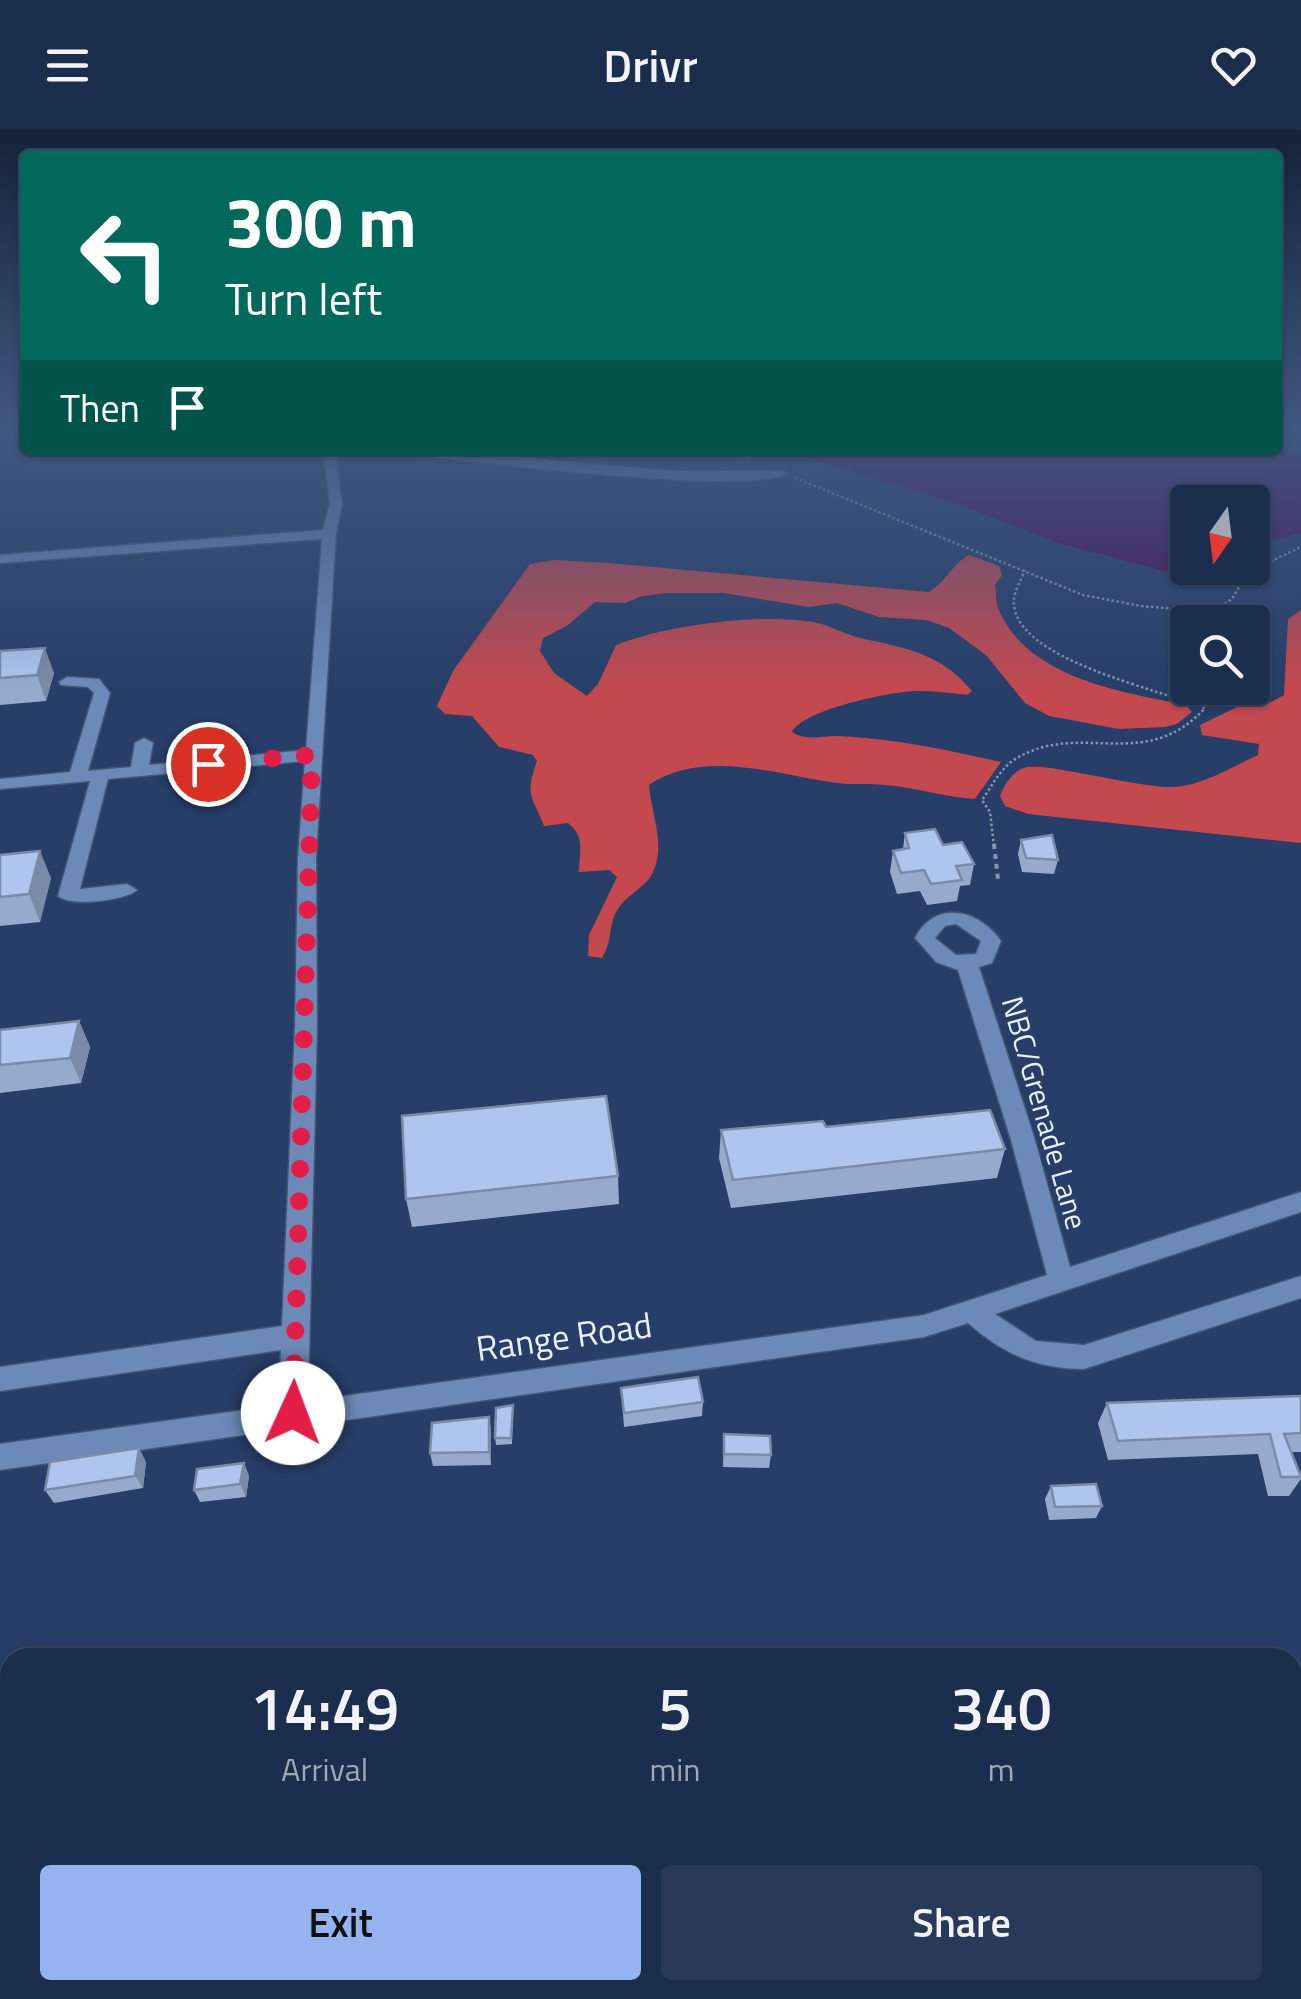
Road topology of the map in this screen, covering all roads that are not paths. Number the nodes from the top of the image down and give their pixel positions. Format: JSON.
{"nodes":[{"id":1,"x":334,"y":514,"type":"edge"},
{"id":2,"x":329,"y":534,"type":"junction"},
{"id":3,"x":0,"y":559,"type":"edge"},
{"id":4,"x":67,"y":682,"type":"dead end"},
{"id":5,"x":144,"y":743,"type":"dead end"},
{"id":6,"x":312,"y":755,"type":"junction"},
{"id":7,"x":139,"y":771,"type":"junction"},
{"id":8,"x":100,"y":774,"type":"junction"},
{"id":9,"x":77,"y":777,"type":"junction"},
{"id":10,"x":0,"y":784,"type":"edge"},
{"id":11,"x":127,"y":890,"type":"dead end"},
{"id":12,"x":968,"y":964,"type":"dead end"},
{"id":13,"x":1301,"y":1202,"type":"edge"},
{"id":14,"x":1061,"y":1280,"type":"junction"},
{"id":15,"x":1301,"y":1288,"type":"edge"},
{"id":16,"x":973,"y":1311,"type":"junction"},
{"id":17,"x":295,"y":1336,"type":"junction"},
{"id":18,"x":0,"y":1378,"type":"edge"},
{"id":19,"x":293,"y":1413,"type":"junction"},
{"id":20,"x":0,"y":1457,"type":"edge"}],
"edges":[{"from":1,"to":2,"type":"street"},
{"from":2,"to":3,"type":"street"},
{"from":2,"to":6,"type":"street"},
{"from":4,"to":9,"type":"street"},
{"from":5,"to":7,"type":"street"},
{"from":6,"to":7,"type":"street"},
{"from":6,"to":17,"type":"street"},
{"from":7,"to":8,"type":"street"},
{"from":8,"to":9,"type":"street"},
{"from":8,"to":11,"type":"street"},
{"from":9,"to":10,"type":"street"},
{"from":12,"to":14,"type":"street","name":"NBC/Grenade Lane"},
{"from":13,"to":14,"type":"street","name":"Range Road"},
{"from":14,"to":16,"type":"street","name":"Range Road"},
{"from":15,"to":16,"type":"street"},
{"from":16,"to":19,"type":"street","name":"Range Road"},
{"from":17,"to":18,"type":"street"},
{"from":17,"to":19,"type":"street"},
{"from":19,"to":20,"type":"street","name":"Range Road"}]}
